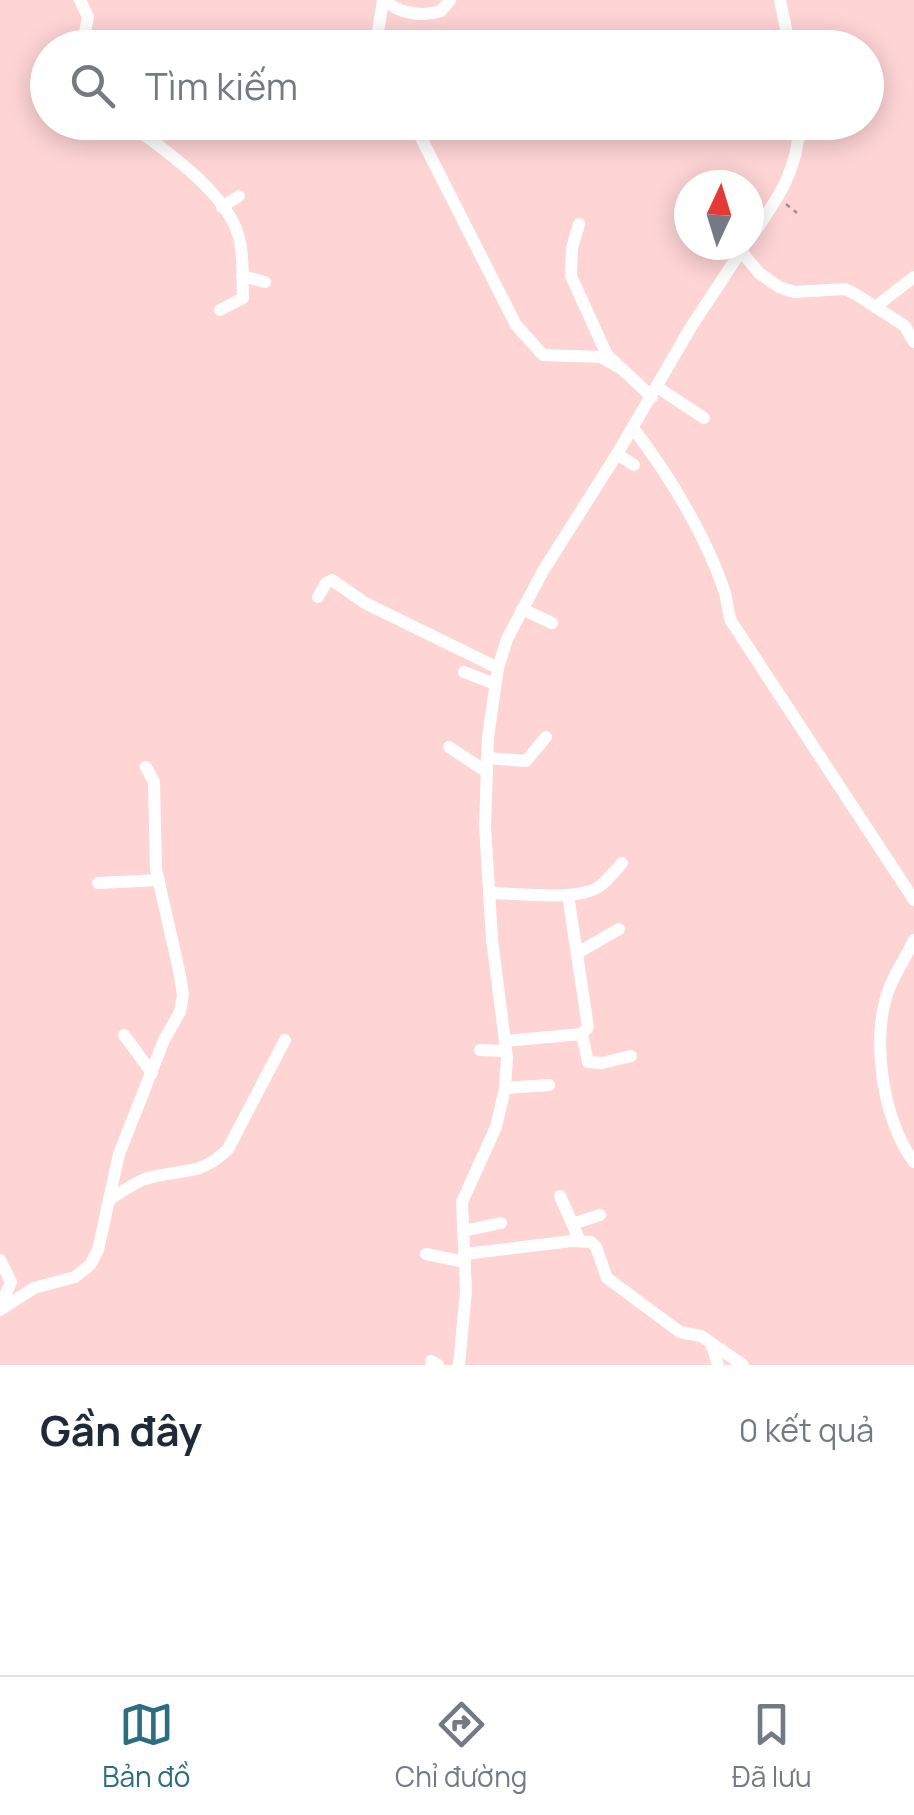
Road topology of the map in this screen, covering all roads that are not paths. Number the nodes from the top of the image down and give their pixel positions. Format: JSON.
{"nodes":[{"id":1,"x":80,"y":0,"type":"edge"},
{"id":2,"x":384,"y":0,"type":"edge"},
{"id":3,"x":450,"y":0,"type":"edge"},
{"id":4,"x":780,"y":0,"type":"edge"},
{"id":5,"x":85,"y":30,"type":"edge"},
{"id":6,"x":378,"y":30,"type":"edge"},
{"id":7,"x":786,"y":30,"type":"edge"},
{"id":8,"x":151,"y":140,"type":"edge"},
{"id":9,"x":422,"y":140,"type":"edge"},
{"id":10,"x":798,"y":140,"type":"edge"},
{"id":11,"x":239,"y":196,"type":"dead end"},
{"id":12,"x":222,"y":207,"type":"junction"},
{"id":13,"x":764,"y":216,"type":"edge"},
{"id":14,"x":580,"y":224,"type":"dead end"},
{"id":15,"x":735,"y":260,"type":"edge"},
{"id":16,"x":752,"y":260,"type":"edge"},
{"id":17,"x":242,"y":276,"type":"junction"},
{"id":18,"x":914,"y":277,"type":"edge"},
{"id":19,"x":265,"y":282,"type":"dead end"},
{"id":20,"x":875,"y":307,"type":"junction"},
{"id":21,"x":220,"y":310,"type":"dead end"},
{"id":22,"x":914,"y":342,"type":"edge"},
{"id":23,"x":622,"y":369,"type":"junction"},
{"id":24,"x":654,"y":392,"type":"junction"},
{"id":25,"x":704,"y":418,"type":"dead end"},
{"id":26,"x":633,"y":428,"type":"junction"},
{"id":27,"x":617,"y":454,"type":"junction"},
{"id":28,"x":634,"y":466,"type":"dead end"},
{"id":29,"x":318,"y":597,"type":"dead end"},
{"id":30,"x":522,"y":609,"type":"junction"},
{"id":31,"x":552,"y":623,"type":"dead end"},
{"id":32,"x":498,"y":668,"type":"junction"},
{"id":33,"x":464,"y":672,"type":"dead end"},
{"id":34,"x":495,"y":684,"type":"junction"},
{"id":35,"x":546,"y":738,"type":"dead end"},
{"id":36,"x":449,"y":747,"type":"dead end"},
{"id":37,"x":487,"y":765,"type":"junction"},
{"id":38,"x":146,"y":767,"type":"dead end"},
{"id":39,"x":622,"y":863,"type":"dead end"},
{"id":40,"x":158,"y":880,"type":"junction"},
{"id":41,"x":98,"y":883,"type":"dead end"},
{"id":42,"x":489,"y":894,"type":"junction"},
{"id":43,"x":568,"y":895,"type":"junction"},
{"id":44,"x":914,"y":900,"type":"edge"},
{"id":45,"x":619,"y":930,"type":"dead end"},
{"id":46,"x":914,"y":940,"type":"edge"},
{"id":47,"x":579,"y":952,"type":"junction"},
{"id":48,"x":582,"y":1034,"type":"junction"},
{"id":49,"x":124,"y":1035,"type":"dead end"},
{"id":50,"x":284,"y":1040,"type":"dead end"},
{"id":51,"x":505,"y":1046,"type":"junction"},
{"id":52,"x":480,"y":1050,"type":"dead end"},
{"id":53,"x":631,"y":1056,"type":"dead end"},
{"id":54,"x":152,"y":1073,"type":"junction"},
{"id":55,"x":549,"y":1086,"type":"dead end"},
{"id":56,"x":505,"y":1088,"type":"junction"},
{"id":57,"x":914,"y":1162,"type":"edge"},
{"id":58,"x":560,"y":1196,"type":"dead end"},
{"id":59,"x":109,"y":1200,"type":"junction"},
{"id":60,"x":600,"y":1215,"type":"dead end"},
{"id":61,"x":501,"y":1223,"type":"dead end"},
{"id":62,"x":572,"y":1224,"type":"junction"},
{"id":63,"x":463,"y":1231,"type":"junction"},
{"id":64,"x":580,"y":1241,"type":"junction"},
{"id":65,"x":426,"y":1254,"type":"dead end"},
{"id":66,"x":465,"y":1258,"type":"junction"},
{"id":67,"x":0,"y":1260,"type":"edge"},
{"id":68,"x":0,"y":1308,"type":"edge"},
{"id":69,"x":711,"y":1343,"type":"junction"},
{"id":70,"x":459,"y":1365,"type":"edge"},
{"id":71,"x":718,"y":1365,"type":"edge"},
{"id":72,"x":742,"y":1365,"type":"edge"}],
"edges":[{"from":1,"to":5,"type":"street"},
{"from":2,"to":3,"type":"street"},
{"from":2,"to":6,"type":"street"},
{"from":4,"to":7,"type":"street"},
{"from":8,"to":12,"type":"street"},
{"from":9,"to":23,"type":"street"},
{"from":10,"to":13,"type":"street"},
{"from":11,"to":12,"type":"street"},
{"from":12,"to":17,"type":"street"},
{"from":14,"to":23,"type":"street"},
{"from":15,"to":24,"type":"street"},
{"from":16,"to":20,"type":"street"},
{"from":17,"to":19,"type":"street"},
{"from":17,"to":21,"type":"street"},
{"from":18,"to":20,"type":"street"},
{"from":20,"to":22,"type":"street"},
{"from":23,"to":24,"type":"street"},
{"from":24,"to":25,"type":"street"},
{"from":24,"to":26,"type":"street"},
{"from":26,"to":27,"type":"street"},
{"from":26,"to":44,"type":"street"},
{"from":27,"to":28,"type":"street"},
{"from":27,"to":30,"type":"street"},
{"from":29,"to":32,"type":"street"},
{"from":30,"to":31,"type":"street"},
{"from":30,"to":32,"type":"street"},
{"from":32,"to":34,"type":"street"},
{"from":33,"to":34,"type":"street"},
{"from":34,"to":37,"type":"street"},
{"from":35,"to":37,"type":"street"},
{"from":36,"to":37,"type":"street"},
{"from":37,"to":42,"type":"street"},
{"from":38,"to":40,"type":"street"},
{"from":39,"to":43,"type":"street"},
{"from":40,"to":41,"type":"street"},
{"from":40,"to":54,"type":"street"},
{"from":42,"to":43,"type":"street"},
{"from":42,"to":51,"type":"street"},
{"from":43,"to":47,"type":"street"},
{"from":45,"to":47,"type":"street"},
{"from":46,"to":57,"type":"street"},
{"from":47,"to":48,"type":"street"},
{"from":48,"to":51,"type":"street"},
{"from":48,"to":53,"type":"street"},
{"from":49,"to":54,"type":"street"},
{"from":50,"to":59,"type":"street"},
{"from":51,"to":52,"type":"street"},
{"from":51,"to":56,"type":"street"},
{"from":54,"to":59,"type":"street"},
{"from":55,"to":56,"type":"street"},
{"from":56,"to":63,"type":"street"},
{"from":58,"to":62,"type":"street"},
{"from":59,"to":68,"type":"street"},
{"from":60,"to":62,"type":"street"},
{"from":61,"to":63,"type":"street"},
{"from":62,"to":64,"type":"street"},
{"from":63,"to":66,"type":"street"},
{"from":64,"to":66,"type":"street"},
{"from":64,"to":69,"type":"street"},
{"from":65,"to":66,"type":"street"},
{"from":66,"to":70,"type":"street"},
{"from":67,"to":68,"type":"street"},
{"from":69,"to":71,"type":"street"},
{"from":69,"to":72,"type":"street"}]}
